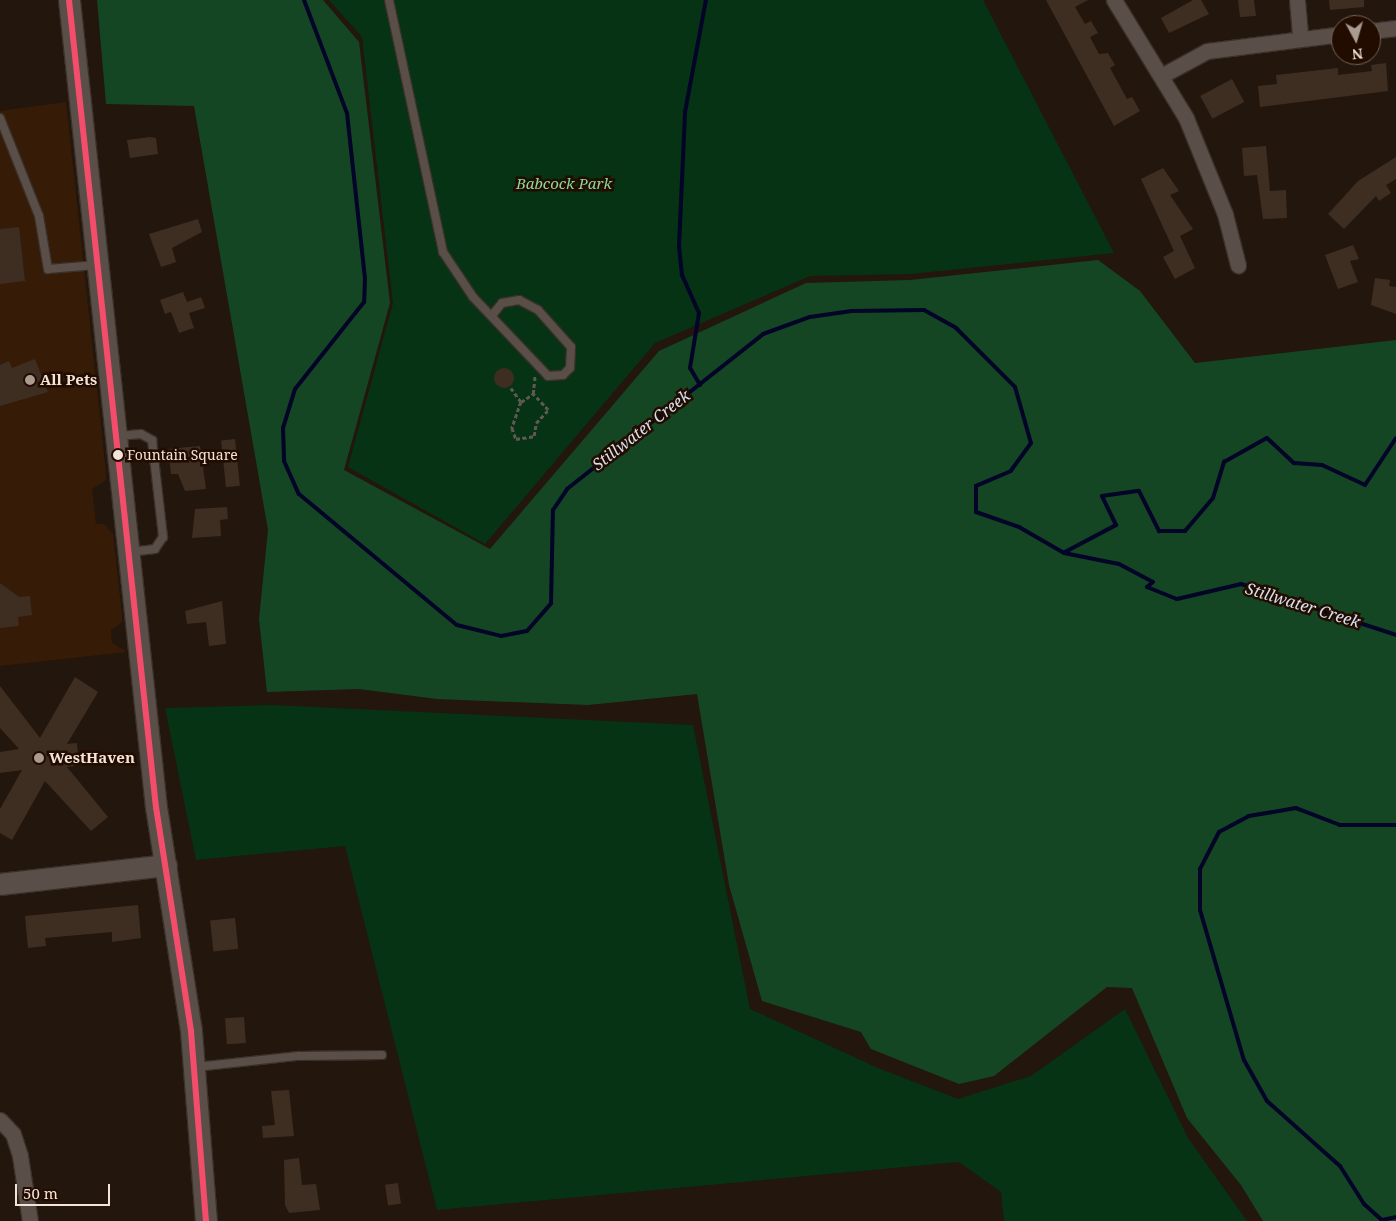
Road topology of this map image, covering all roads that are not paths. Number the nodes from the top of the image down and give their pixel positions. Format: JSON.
{"nodes":[{"id":1,"x":69,"y":0,"type":"edge"},
{"id":2,"x":389,"y":0,"type":"edge"},
{"id":3,"x":1114,"y":0,"type":"edge"},
{"id":4,"x":1297,"y":0,"type":"edge"},
{"id":5,"x":1396,"y":28,"type":"edge"},
{"id":6,"x":1381,"y":30,"type":"edge"},
{"id":7,"x":1331,"y":35,"type":"edge"},
{"id":8,"x":1300,"y":38,"type":"junction"},
{"id":9,"x":1161,"y":76,"type":"junction"},
{"id":10,"x":0,"y":118,"type":"edge"},
{"id":11,"x":99,"y":264,"type":"junction"},
{"id":12,"x":1238,"y":265,"type":"dead end"},
{"id":13,"x":494,"y":314,"type":"junction"},
{"id":14,"x":118,"y":436,"type":"junction"},
{"id":15,"x":130,"y":552,"type":"junction"},
{"id":16,"x":166,"y":865,"type":"junction"},
{"id":17,"x":0,"y":884,"type":"edge"},
{"id":18,"x":382,"y":1055,"type":"dead end"},
{"id":19,"x":194,"y":1067,"type":"junction"},
{"id":20,"x":0,"y":1120,"type":"edge"},
{"id":21,"x":30,"y":1221,"type":"edge"},
{"id":22,"x":206,"y":1221,"type":"edge"}],
"edges":[{"from":1,"to":11,"type":"main road"},
{"from":2,"to":13,"type":"lane"},
{"from":3,"to":9,"type":"street"},
{"from":4,"to":8,"type":"street"},
{"from":5,"to":6,"type":"street"},
{"from":7,"to":8,"type":"street"},
{"from":8,"to":9,"type":"street"},
{"from":9,"to":12,"type":"street"},
{"from":10,"to":11,"type":"lane"},
{"from":11,"to":14,"type":"main road"},
{"from":13,"to":13,"type":"lane"},
{"from":14,"to":15,"type":"main road"},
{"from":14,"to":15,"type":"lane"},
{"from":15,"to":16,"type":"main road"},
{"from":16,"to":17,"type":"main road"},
{"from":16,"to":19,"type":"main road"},
{"from":18,"to":19,"type":"lane"},
{"from":19,"to":22,"type":"main road"},
{"from":20,"to":21,"type":"street"}]}
